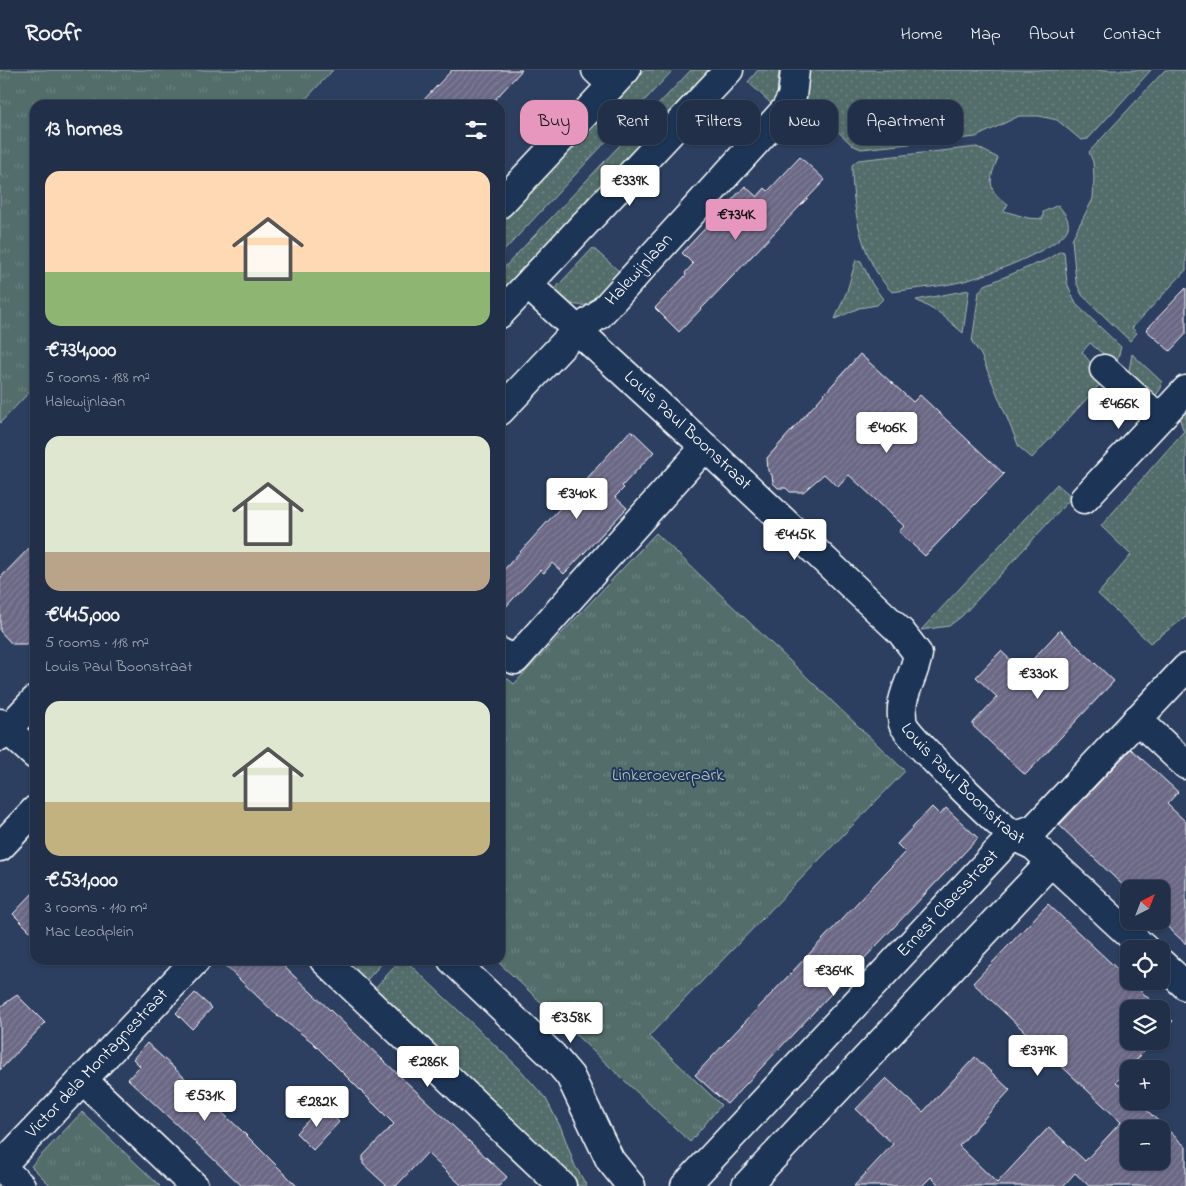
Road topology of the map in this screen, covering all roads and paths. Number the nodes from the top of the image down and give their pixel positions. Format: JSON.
{"nodes":[{"id":1,"x":729,"y":70,"type":"edge"},
{"id":2,"x":795,"y":70,"type":"edge"},
{"id":3,"x":611,"y":75,"type":"edge"},
{"id":4,"x":505,"y":198,"type":"edge"},
{"id":5,"x":528,"y":284,"type":"junction"},
{"id":6,"x":505,"y":309,"type":"edge"},
{"id":7,"x":577,"y":330,"type":"junction"},
{"id":8,"x":1104,"y":369,"type":"dead end"},
{"id":9,"x":1186,"y":390,"type":"edge"},
{"id":10,"x":505,"y":406,"type":"edge"},
{"id":11,"x":1159,"y":418,"type":"junction"},
{"id":12,"x":706,"y":447,"type":"junction"},
{"id":13,"x":1084,"y":499,"type":"dead end"},
{"id":14,"x":505,"y":655,"type":"edge"},
{"id":15,"x":1186,"y":668,"type":"edge"},
{"id":16,"x":30,"y":705,"type":"edge"},
{"id":17,"x":1137,"y":719,"type":"junction"},
{"id":18,"x":2,"y":730,"type":"edge"},
{"id":19,"x":30,"y":752,"type":"edge"},
{"id":20,"x":1186,"y":765,"type":"edge"},
{"id":21,"x":30,"y":815,"type":"edge"},
{"id":22,"x":1013,"y":835,"type":"junction"},
{"id":23,"x":0,"y":847,"type":"edge"},
{"id":24,"x":1052,"y":862,"type":"junction"},
{"id":25,"x":1135,"y":940,"type":"edge"},
{"id":26,"x":191,"y":965,"type":"edge"},
{"id":27,"x":329,"y":965,"type":"edge"},
{"id":28,"x":457,"y":965,"type":"edge"},
{"id":29,"x":1170,"y":971,"type":"edge"},
{"id":30,"x":1186,"y":986,"type":"edge"},
{"id":31,"x":82,"y":1079,"type":"junction"},
{"id":32,"x":0,"y":1167,"type":"edge"},
{"id":33,"x":21,"y":1186,"type":"edge"},
{"id":34,"x":194,"y":1186,"type":"edge"},
{"id":35,"x":562,"y":1186,"type":"edge"},
{"id":36,"x":631,"y":1186,"type":"edge"},
{"id":37,"x":685,"y":1186,"type":"edge"},
{"id":38,"x":746,"y":1186,"type":"edge"}],
"edges":[{"from":1,"to":5,"type":"street"},
{"from":2,"to":7,"type":"street","name":"Halewijnlaan"},
{"from":3,"to":4,"type":"street"},
{"from":5,"to":6,"type":"street"},
{"from":5,"to":7,"type":"street","name":"Louis Paul Boonstraat"},
{"from":7,"to":10,"type":"street","name":"Halewijnlaan"},
{"from":7,"to":12,"type":"street","name":"Louis Paul Boonstraat"},
{"from":8,"to":11,"type":"street"},
{"from":9,"to":11,"type":"street"},
{"from":11,"to":13,"type":"street"},
{"from":12,"to":14,"type":"street"},
{"from":12,"to":22,"type":"street","name":"Louis Paul Boonstraat"},
{"from":15,"to":17,"type":"street","name":"Ernest Claesstraat"},
{"from":16,"to":18,"type":"street"},
{"from":17,"to":20,"type":"street"},
{"from":17,"to":22,"type":"street","name":"Ernest Claesstraat"},
{"from":18,"to":19,"type":"street"},
{"from":21,"to":23,"type":"street"},
{"from":22,"to":24,"type":"street","name":"Louis Paul Boonstraat"},
{"from":22,"to":37,"type":"street","name":"Ernest Claesstraat"},
{"from":24,"to":25,"type":"street","name":"Louis Paul Boonstraat"},
{"from":24,"to":38,"type":"street"},
{"from":26,"to":31,"type":"street","name":"Victor dela Montagnestraat"},
{"from":27,"to":35,"type":"street"},
{"from":28,"to":36,"type":"street"},
{"from":29,"to":30,"type":"street"},
{"from":31,"to":32,"type":"street","name":"Victor dela Montagnestraat"},
{"from":31,"to":34,"type":"street"},
{"from":32,"to":33,"type":"street"}]}
